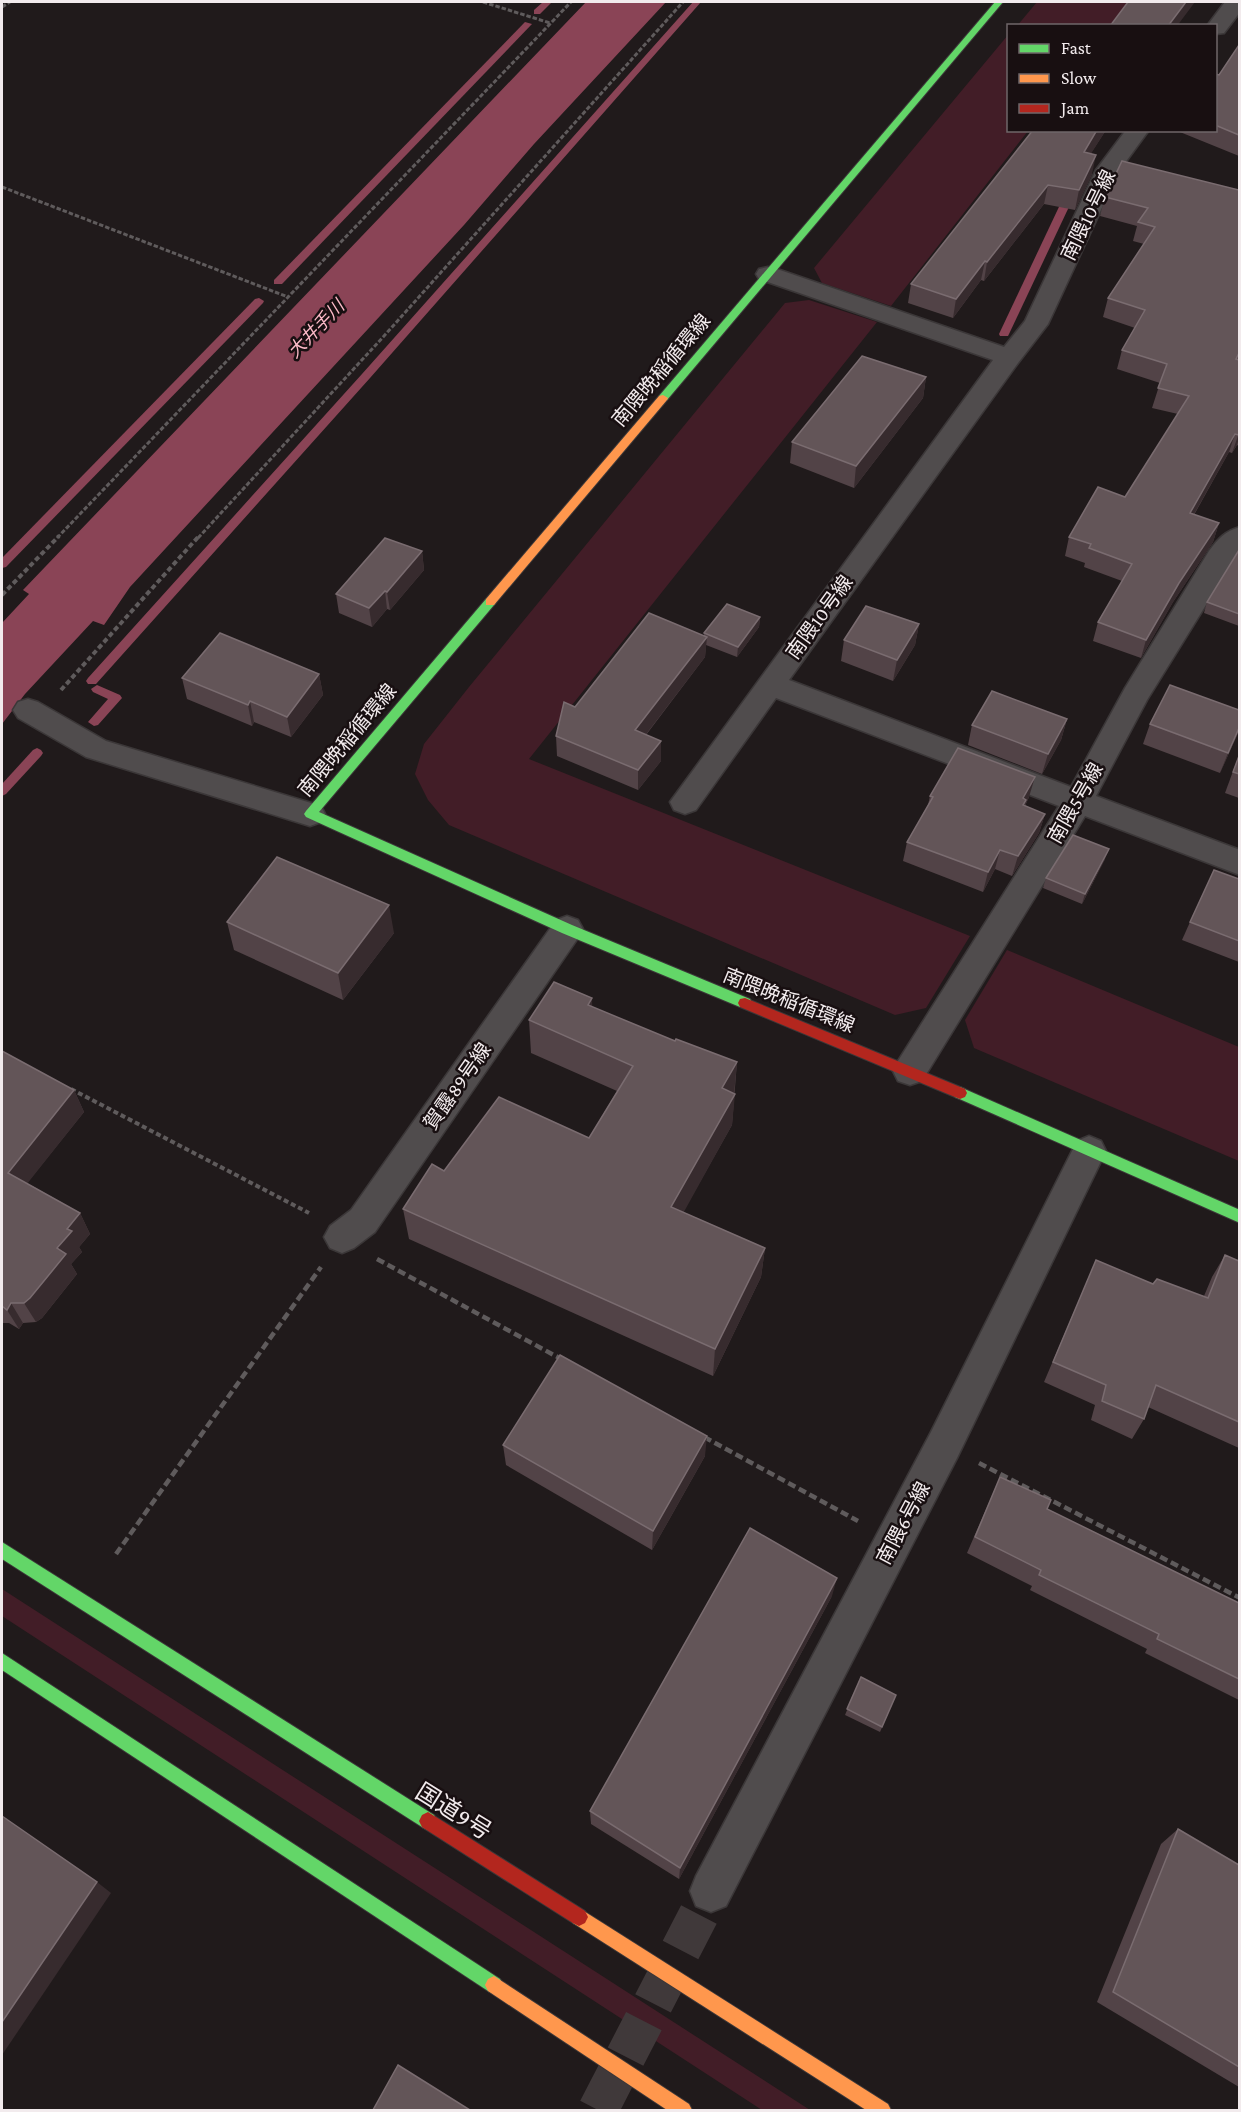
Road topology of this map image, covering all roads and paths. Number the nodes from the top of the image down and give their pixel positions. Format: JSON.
{"nodes":[{"id":1,"x":10,"y":2,"type":"edge"},
{"id":2,"x":483,"y":2,"type":"edge"},
{"id":3,"x":571,"y":2,"type":"edge"},
{"id":4,"x":683,"y":2,"type":"edge"},
{"id":5,"x":999,"y":2,"type":"edge"},
{"id":6,"x":1236,"y":2,"type":"edge"},
{"id":7,"x":2,"y":7,"type":"edge"},
{"id":8,"x":550,"y":23,"type":"junction"},
{"id":9,"x":1217,"y":26,"type":"edge"},
{"id":10,"x":1136,"y":132,"type":"edge"},
{"id":11,"x":2,"y":187,"type":"edge"},
{"id":12,"x":768,"y":274,"type":"junction"},
{"id":13,"x":288,"y":297,"type":"junction"},
{"id":14,"x":1009,"y":357,"type":"junction"},
{"id":15,"x":1239,"y":536,"type":"edge"},
{"id":16,"x":2,"y":595,"type":"edge"},
{"id":17,"x":770,"y":684,"type":"junction"},
{"id":18,"x":34,"y":713,"type":"joint"},
{"id":19,"x":685,"y":802,"type":"dead end"},
{"id":20,"x":1078,"y":802,"type":"junction"},
{"id":21,"x":310,"y":813,"type":"junction"},
{"id":22,"x":1239,"y":863,"type":"edge"},
{"id":23,"x":567,"y":929,"type":"junction"},
{"id":24,"x":910,"y":1071,"type":"junction"},
{"id":25,"x":65,"y":1086,"type":"edge"},
{"id":26,"x":1089,"y":1151,"type":"junction"},
{"id":27,"x":1239,"y":1217,"type":"edge"},
{"id":28,"x":342,"y":1237,"type":"junction"},
{"id":29,"x":568,"y":1363,"type":"edge"},
{"id":30,"x":694,"y":1432,"type":"edge"},
{"id":31,"x":944,"y":1445,"type":"junction"},
{"id":32,"x":894,"y":1540,"type":"junction"},
{"id":33,"x":2,"y":1550,"type":"edge"},
{"id":34,"x":116,"y":1554,"type":"dead end"},
{"id":35,"x":1239,"y":1598,"type":"edge"},
{"id":36,"x":2,"y":1661,"type":"edge"},
{"id":37,"x":711,"y":1891,"type":"tunnel mouth"},
{"id":38,"x":683,"y":2110,"type":"edge"},
{"id":39,"x":882,"y":2110,"type":"edge"}],
"edges":[{"from":1,"to":7,"type":"path"},
{"from":2,"to":8,"type":"path"},
{"from":3,"to":8,"type":"path"},
{"from":4,"to":18,"type":"path"},
{"from":5,"to":12,"type":"main road","name":"南隈晩稲循環線"},
{"from":6,"to":9,"type":"street"},
{"from":8,"to":13,"type":"path"},
{"from":10,"to":14,"type":"street","name":"南隈10号線"},
{"from":11,"to":13,"type":"path"},
{"from":12,"to":14,"type":"street"},
{"from":12,"to":21,"type":"main road","name":"南隈晩稲循環線"},
{"from":13,"to":16,"type":"path"},
{"from":14,"to":17,"type":"street","name":"南隈10号線"},
{"from":15,"to":20,"type":"street","name":"南隈5号線"},
{"from":17,"to":19,"type":"street"},
{"from":17,"to":20,"type":"street","name":"南隈10号線"},
{"from":18,"to":21,"type":"street"},
{"from":20,"to":22,"type":"street","name":"南隈10号線"},
{"from":20,"to":24,"type":"street","name":"南隈5号線"},
{"from":21,"to":23,"type":"main road","name":"南隈晩稲循環線"},
{"from":23,"to":24,"type":"main road","name":"南隈晩稲循環線"},
{"from":23,"to":28,"type":"street","name":"賀露89号線"},
{"from":24,"to":26,"type":"main road","name":"南隈晩稲循環線"},
{"from":25,"to":28,"type":"path"},
{"from":26,"to":27,"type":"main road","name":"南隈晩稲循環線"},
{"from":26,"to":31,"type":"street","name":"南隈6号線"},
{"from":28,"to":29,"type":"path"},
{"from":28,"to":34,"type":"path"},
{"from":30,"to":32,"type":"path"},
{"from":31,"to":32,"type":"street","name":"南隈6号線"},
{"from":31,"to":35,"type":"path"},
{"from":32,"to":37,"type":"street","name":"南隈6号線"},
{"from":33,"to":39,"type":"main road","name":"国道9号"},
{"from":36,"to":38,"type":"main road"}]}
